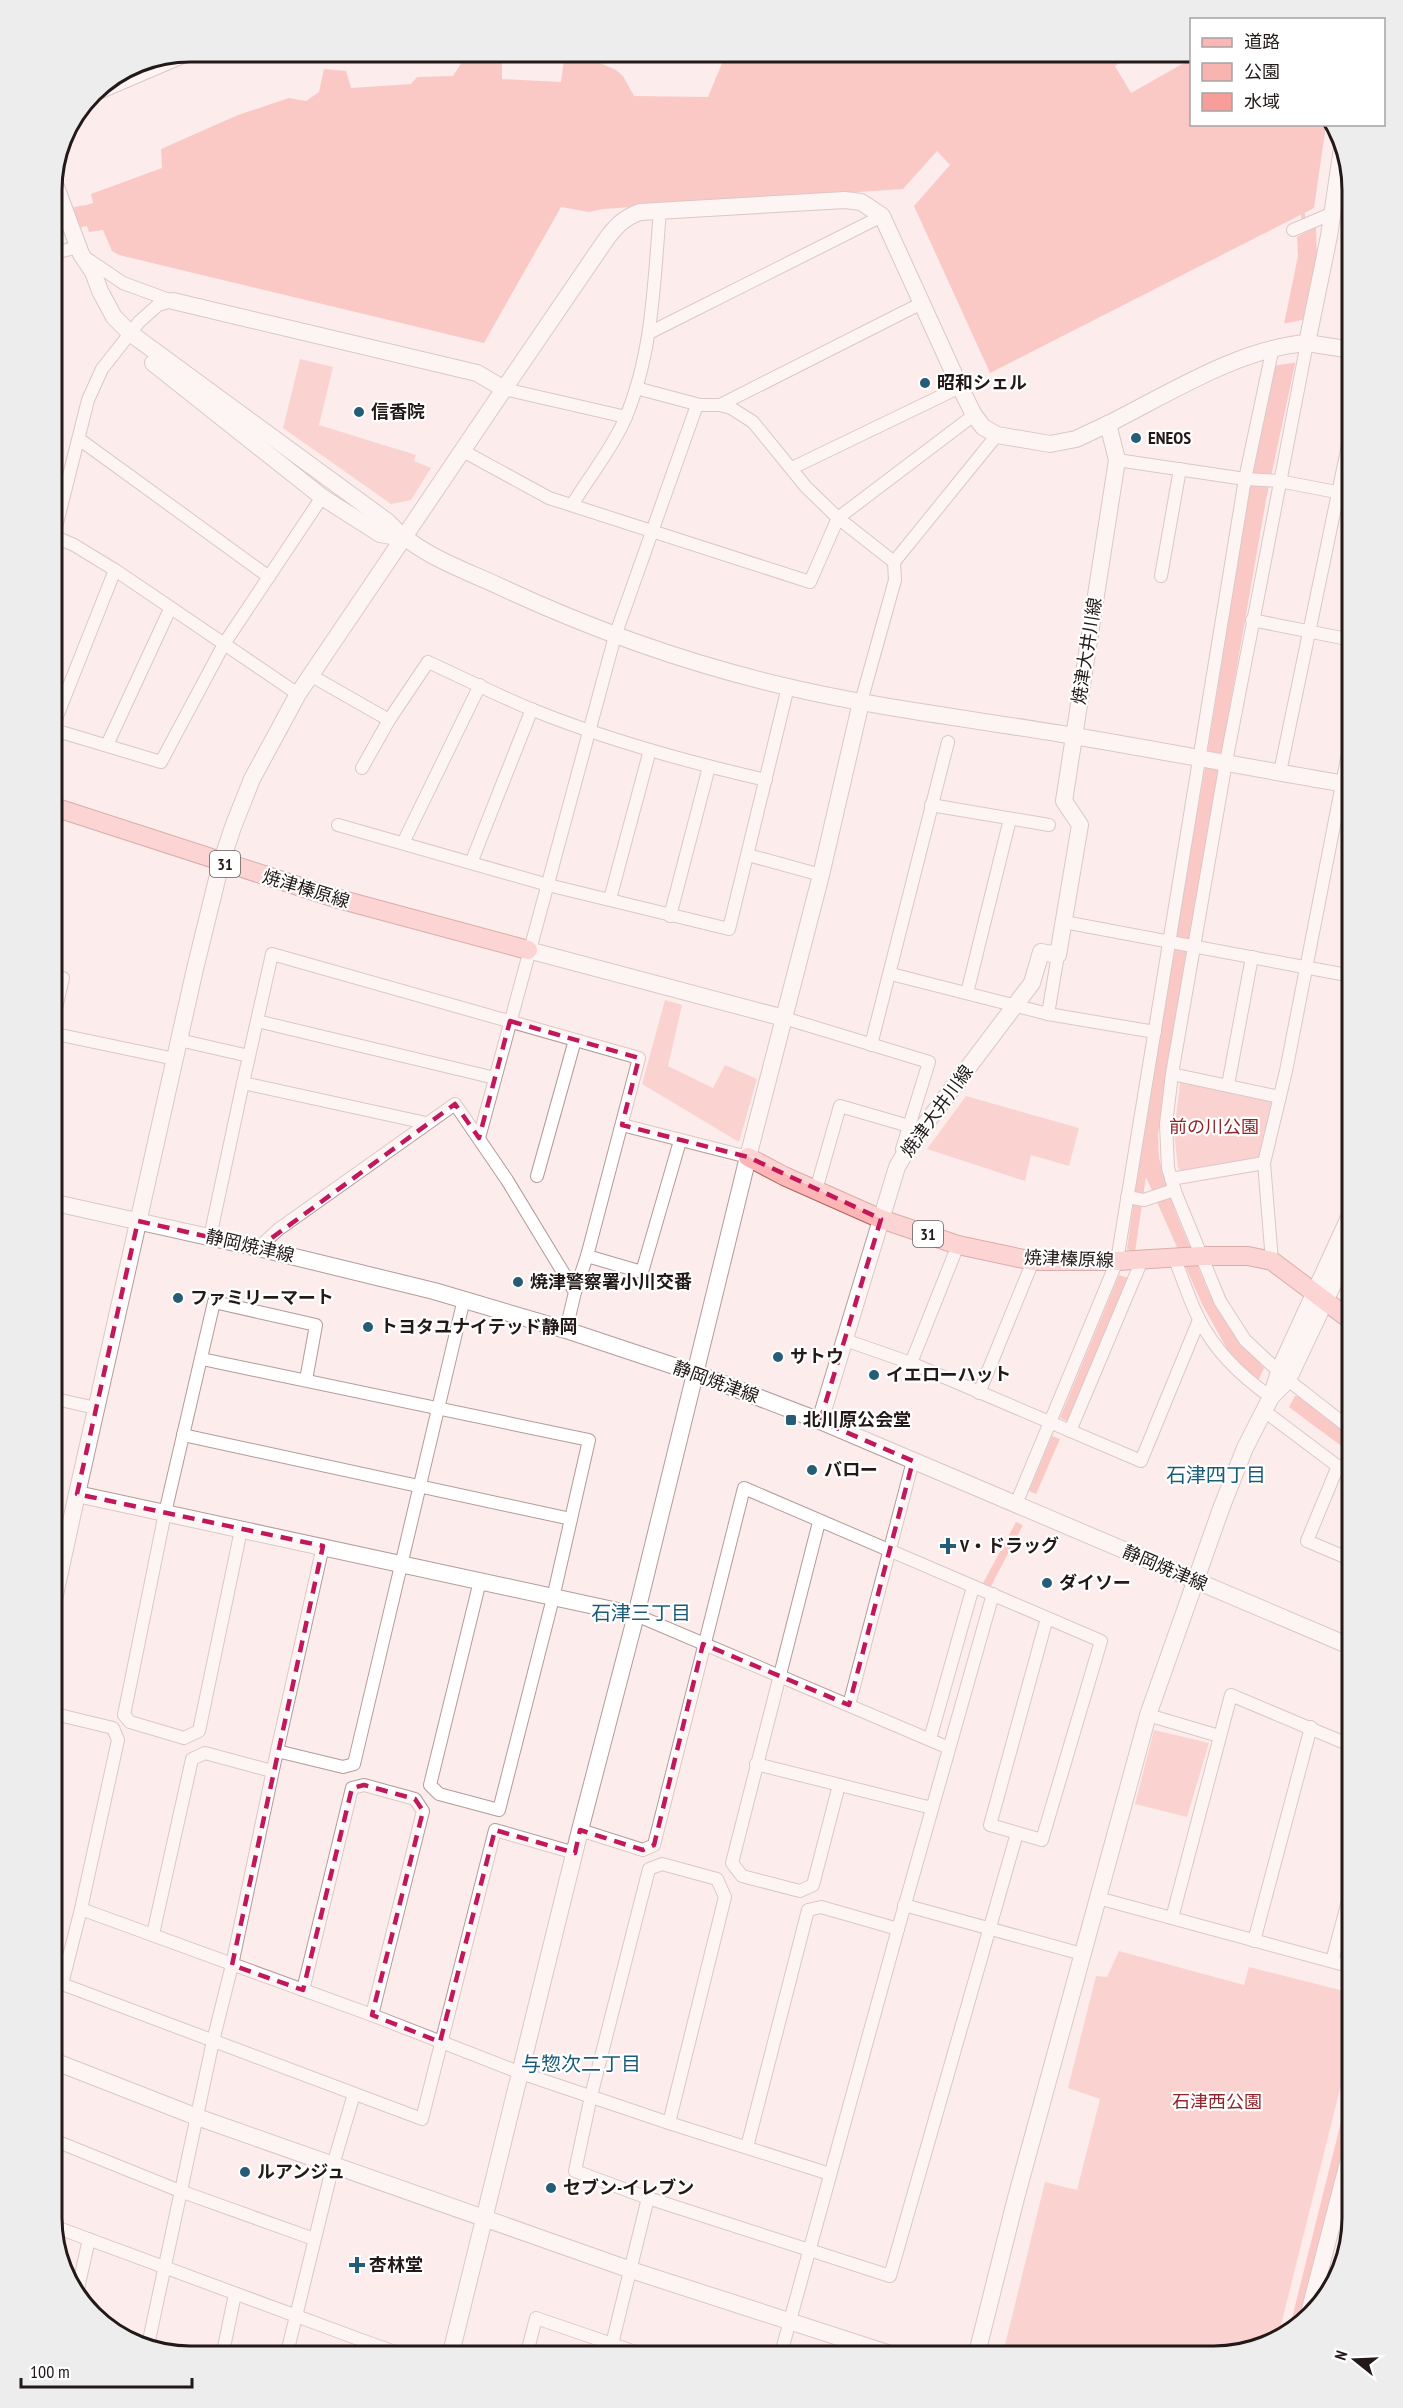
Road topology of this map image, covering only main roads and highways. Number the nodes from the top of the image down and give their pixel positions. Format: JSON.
{"nodes":[{"id":1,"x":62,"y":810,"type":"edge"},
{"id":2,"x":528,"y":950,"type":"road end"},
{"id":3,"x":748,"y":1157,"type":"road end"},
{"id":4,"x":1342,"y":1313,"type":"edge"}],
"edges":[{"from":1,"to":2,"type":"main road","name":"焼津榛原線","number":"31"},
{"from":3,"to":4,"type":"main road","name":"焼津榛原線","number":"31"}]}
